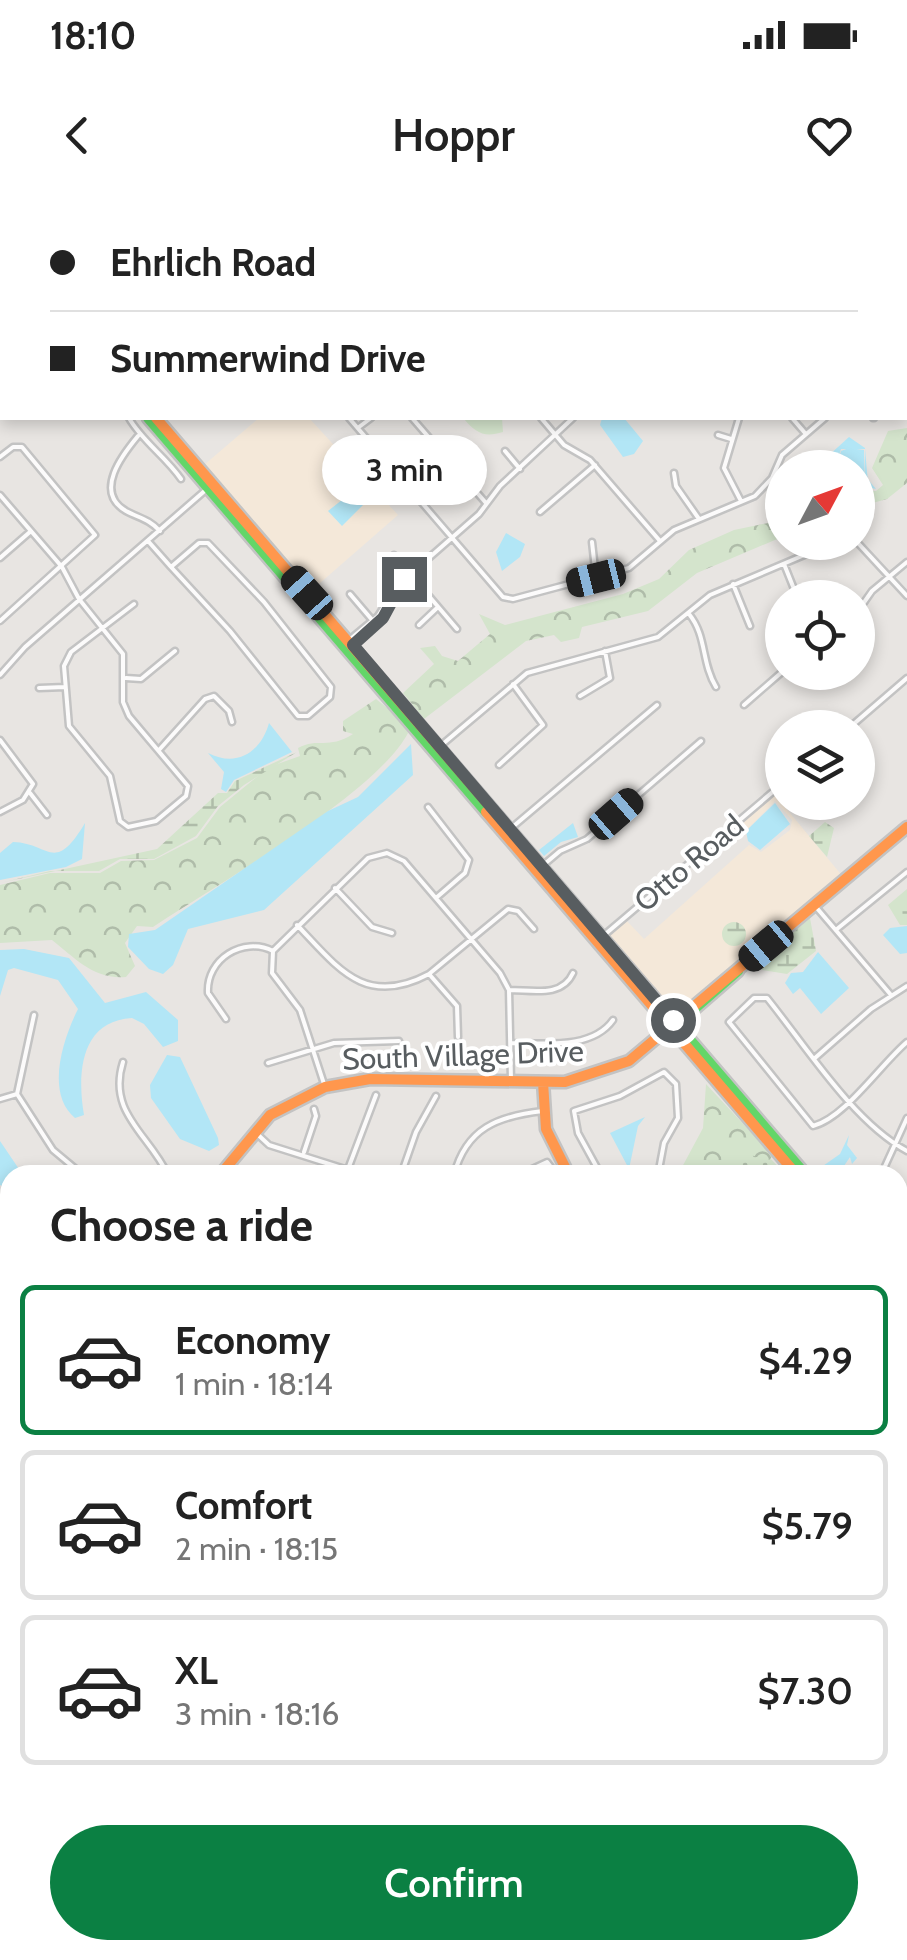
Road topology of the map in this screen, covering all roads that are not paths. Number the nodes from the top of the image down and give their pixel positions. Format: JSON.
{"nodes":[{"id":1,"x":130,"y":420,"type":"edge"},
{"id":2,"x":150,"y":420,"type":"edge"},
{"id":3,"x":158,"y":420,"type":"edge"},
{"id":4,"x":351,"y":420,"type":"edge"},
{"id":5,"x":368,"y":420,"type":"edge"},
{"id":6,"x":414,"y":420,"type":"edge"},
{"id":7,"x":543,"y":420,"type":"edge"},
{"id":8,"x":572,"y":420,"type":"edge"},
{"id":9,"x":738,"y":420,"type":"edge"},
{"id":10,"x":794,"y":420,"type":"edge"},
{"id":11,"x":822,"y":420,"type":"edge"},
{"id":12,"x":358,"y":428,"type":"junction"},
{"id":13,"x":806,"y":434,"type":"junction"},
{"id":14,"x":718,"y":435,"type":"dead end"},
{"id":15,"x":138,"y":436,"type":"junction"},
{"id":16,"x":558,"y":437,"type":"junction"},
{"id":17,"x":731,"y":439,"type":"junction"},
{"id":18,"x":505,"y":451,"type":"dead end"},
{"id":19,"x":0,"y":457,"type":"edge"},
{"id":20,"x":595,"y":465,"type":"junction"},
{"id":21,"x":520,"y":469,"type":"junction"},
{"id":22,"x":674,"y":473,"type":"dead end"},
{"id":23,"x":181,"y":479,"type":"dead end"},
{"id":24,"x":210,"y":486,"type":"junction"},
{"id":25,"x":0,"y":495,"type":"edge"},
{"id":26,"x":742,"y":502,"type":"junction"},
{"id":27,"x":486,"y":504,"type":"junction"},
{"id":28,"x":540,"y":512,"type":"dead end"},
{"id":29,"x":699,"y":519,"type":"junction"},
{"id":30,"x":31,"y":531,"type":"junction"},
{"id":31,"x":160,"y":531,"type":"junction"},
{"id":32,"x":452,"y":537,"type":"junction"},
{"id":33,"x":660,"y":540,"type":"junction"},
{"id":34,"x":148,"y":541,"type":"junction"},
{"id":35,"x":592,"y":542,"type":"dead end"},
{"id":36,"x":394,"y":555,"type":"dead end"},
{"id":37,"x":0,"y":558,"type":"edge"},
{"id":38,"x":875,"y":559,"type":"edge"},
{"id":39,"x":793,"y":560,"type":"edge"},
{"id":40,"x":907,"y":562,"type":"edge"},
{"id":41,"x":784,"y":564,"type":"junction"},
{"id":42,"x":170,"y":567,"type":"junction"},
{"id":43,"x":62,"y":568,"type":"junction"},
{"id":44,"x":410,"y":573,"type":"junction"},
{"id":45,"x":890,"y":576,"type":"junction"},
{"id":46,"x":596,"y":578,"type":"junction"},
{"id":47,"x":790,"y":580,"type":"edge"},
{"id":48,"x":734,"y":584,"type":"junction"},
{"id":49,"x":875,"y":592,"type":"edge"},
{"id":50,"x":350,"y":594,"type":"dead end"},
{"id":51,"x":907,"y":596,"type":"edge"},
{"id":52,"x":79,"y":599,"type":"junction"},
{"id":53,"x":134,"y":604,"type":"dead end"},
{"id":54,"x":438,"y":607,"type":"junction"},
{"id":55,"x":688,"y":614,"type":"junction"},
{"id":56,"x":0,"y":620,"type":"edge"},
{"id":57,"x":374,"y":622,"type":"junction"},
{"id":58,"x":418,"y":625,"type":"dead end"},
{"id":59,"x":750,"y":626,"type":"dead end"},
{"id":60,"x":101,"y":627,"type":"junction"},
{"id":61,"x":457,"y":628,"type":"dead end"},
{"id":62,"x":348,"y":645,"type":"junction"},
{"id":63,"x":176,"y":651,"type":"dead end"},
{"id":64,"x":605,"y":652,"type":"junction"},
{"id":65,"x":0,"y":675,"type":"edge"},
{"id":66,"x":126,"y":678,"type":"junction"},
{"id":67,"x":907,"y":678,"type":"edge"},
{"id":68,"x":514,"y":684,"type":"junction"},
{"id":69,"x":716,"y":686,"type":"dead end"},
{"id":70,"x":65,"y":687,"type":"junction"},
{"id":71,"x":765,"y":687,"type":"edge"},
{"id":72,"x":39,"y":688,"type":"dead end"},
{"id":73,"x":580,"y":696,"type":"dead end"},
{"id":74,"x":656,"y":705,"type":"dead end"},
{"id":75,"x":744,"y":706,"type":"dead end"},
{"id":76,"x":870,"y":710,"type":"edge"},
{"id":77,"x":232,"y":722,"type":"dead end"},
{"id":78,"x":0,"y":740,"type":"edge"},
{"id":79,"x":701,"y":741,"type":"dead end"},
{"id":80,"x":437,"y":749,"type":"junction"},
{"id":81,"x":159,"y":750,"type":"junction"},
{"id":82,"x":500,"y":765,"type":"dead end"},
{"id":83,"x":30,"y":793,"type":"junction"},
{"id":84,"x":765,"y":798,"type":"edge"},
{"id":85,"x":428,"y":807,"type":"dead end"},
{"id":86,"x":0,"y":812,"type":"edge"},
{"id":87,"x":47,"y":815,"type":"dead end"},
{"id":88,"x":907,"y":827,"type":"edge"},
{"id":89,"x":509,"y":830,"type":"junction"},
{"id":90,"x":522,"y":855,"type":"junction"},
{"id":91,"x":541,"y":868,"type":"junction"},
{"id":92,"x":907,"y":872,"type":"edge"},
{"id":93,"x":555,"y":884,"type":"junction"},
{"id":94,"x":335,"y":888,"type":"junction"},
{"id":95,"x":436,"y":898,"type":"junction"},
{"id":96,"x":815,"y":905,"type":"junction"},
{"id":97,"x":297,"y":925,"type":"junction"},
{"id":98,"x":534,"y":928,"type":"dead end"},
{"id":99,"x":836,"y":929,"type":"junction"},
{"id":100,"x":392,"y":933,"type":"dead end"},
{"id":101,"x":471,"y":938,"type":"junction"},
{"id":102,"x":599,"y":940,"type":"junction"},
{"id":103,"x":273,"y":951,"type":"junction"},
{"id":104,"x":429,"y":974,"type":"junction"},
{"id":105,"x":573,"y":974,"type":"dead end"},
{"id":106,"x":907,"y":986,"type":"edge"},
{"id":107,"x":509,"y":990,"type":"junction"},
{"id":108,"x":891,"y":995,"type":"junction"},
{"id":109,"x":34,"y":1015,"type":"dead end"},
{"id":110,"x":226,"y":1019,"type":"dead end"},
{"id":111,"x":613,"y":1020,"type":"dead end"},
{"id":112,"x":673,"y":1024,"type":"junction"},
{"id":113,"x":458,"y":1037,"type":"dead end"},
{"id":114,"x":399,"y":1041,"type":"dead end"},
{"id":115,"x":512,"y":1042,"type":"junction"},
{"id":116,"x":907,"y":1042,"type":"edge"},
{"id":117,"x":314,"y":1049,"type":"junction"},
{"id":118,"x":814,"y":1058,"type":"junction"},
{"id":119,"x":123,"y":1062,"type":"dead end"},
{"id":120,"x":268,"y":1063,"type":"dead end"},
{"id":121,"x":511,"y":1080,"type":"junction"},
{"id":122,"x":543,"y":1082,"type":"junction"},
{"id":123,"x":325,"y":1087,"type":"junction"},
{"id":124,"x":17,"y":1094,"type":"junction"},
{"id":125,"x":376,"y":1095,"type":"dead end"},
{"id":126,"x":436,"y":1096,"type":"dead end"},
{"id":127,"x":850,"y":1098,"type":"junction"},
{"id":128,"x":0,"y":1099,"type":"edge"},
{"id":129,"x":314,"y":1109,"type":"dead end"},
{"id":130,"x":543,"y":1111,"type":"junction"},
{"id":131,"x":907,"y":1118,"type":"edge"},
{"id":132,"x":252,"y":1130,"type":"junction"},
{"id":133,"x":896,"y":1144,"type":"junction"},
{"id":134,"x":907,"y":1151,"type":"edge"},
{"id":135,"x":303,"y":1154,"type":"junction"},
{"id":136,"x":71,"y":1165,"type":"edge"},
{"id":137,"x":161,"y":1165,"type":"edge"},
{"id":138,"x":227,"y":1165,"type":"edge"},
{"id":139,"x":336,"y":1165,"type":"edge"},
{"id":140,"x":350,"y":1165,"type":"edge"},
{"id":141,"x":404,"y":1165,"type":"edge"},
{"id":142,"x":458,"y":1165,"type":"edge"},
{"id":143,"x":563,"y":1165,"type":"edge"},
{"id":144,"x":596,"y":1165,"type":"edge"},
{"id":145,"x":660,"y":1165,"type":"edge"},
{"id":146,"x":789,"y":1165,"type":"edge"},
{"id":147,"x":797,"y":1165,"type":"edge"},
{"id":148,"x":886,"y":1165,"type":"edge"},
{"id":149,"x":788,"y":1960,"type":"edge"},
{"id":150,"x":798,"y":1960,"type":"edge"}],
"edges":[{"from":1,"to":15,"type":"street"},
{"from":2,"to":24,"type":"main road"},
{"from":3,"to":24,"type":"main road"},
{"from":4,"to":12,"type":"street"},
{"from":5,"to":12,"type":"street"},
{"from":6,"to":27,"type":"street"},
{"from":7,"to":16,"type":"street"},
{"from":8,"to":16,"type":"street"},
{"from":9,"to":17,"type":"street"},
{"from":10,"to":13,"type":"street"},
{"from":11,"to":13,"type":"street"},
{"from":12,"to":32,"type":"street"},
{"from":13,"to":26,"type":"street"},
{"from":14,"to":17,"type":"street"},
{"from":15,"to":23,"type":"street"},
{"from":15,"to":31,"type":"street"},
{"from":16,"to":20,"type":"street"},
{"from":16,"to":21,"type":"street"},
{"from":17,"to":26,"type":"street"},
{"from":18,"to":21,"type":"street"},
{"from":19,"to":43,"type":"street"},
{"from":20,"to":28,"type":"street"},
{"from":20,"to":33,"type":"street"},
{"from":21,"to":27,"type":"street"},
{"from":22,"to":29,"type":"street"},
{"from":24,"to":31,"type":"street"},
{"from":24,"to":62,"type":"main road"},
{"from":25,"to":30,"type":"street"},
{"from":26,"to":29,"type":"street"},
{"from":27,"to":32,"type":"street"},
{"from":29,"to":33,"type":"street"},
{"from":30,"to":37,"type":"street"},
{"from":30,"to":43,"type":"street"},
{"from":31,"to":34,"type":"street"},
{"from":32,"to":44,"type":"street"},
{"from":32,"to":46,"type":"street"},
{"from":33,"to":46,"type":"street"},
{"from":34,"to":42,"type":"street"},
{"from":34,"to":52,"type":"street"},
{"from":35,"to":46,"type":"street"},
{"from":36,"to":44,"type":"street"},
{"from":38,"to":45,"type":"street"},
{"from":39,"to":41,"type":"street"},
{"from":40,"to":45,"type":"street"},
{"from":41,"to":47,"type":"street"},
{"from":41,"to":48,"type":"street"},
{"from":42,"to":42,"type":"street"},
{"from":43,"to":52,"type":"street"},
{"from":43,"to":56,"type":"street"},
{"from":44,"to":54,"type":"street"},
{"from":44,"to":57,"type":"street"},
{"from":45,"to":49,"type":"street"},
{"from":45,"to":51,"type":"street"},
{"from":48,"to":55,"type":"street"},
{"from":48,"to":59,"type":"street"},
{"from":50,"to":57,"type":"street"},
{"from":52,"to":60,"type":"street"},
{"from":52,"to":65,"type":"street"},
{"from":53,"to":60,"type":"street"},
{"from":54,"to":58,"type":"street"},
{"from":54,"to":61,"type":"street"},
{"from":55,"to":64,"type":"street"},
{"from":55,"to":69,"type":"street"},
{"from":57,"to":62,"type":"street"},
{"from":60,"to":66,"type":"street"},
{"from":60,"to":70,"type":"street"},
{"from":62,"to":80,"type":"main road"},
{"from":63,"to":66,"type":"street"},
{"from":64,"to":68,"type":"street"},
{"from":64,"to":73,"type":"street"},
{"from":66,"to":81,"type":"street"},
{"from":67,"to":76,"type":"street"},
{"from":68,"to":80,"type":"street"},
{"from":68,"to":82,"type":"street"},
{"from":70,"to":72,"type":"street"},
{"from":70,"to":81,"type":"street"},
{"from":71,"to":75,"type":"street"},
{"from":74,"to":89,"type":"street"},
{"from":77,"to":81,"type":"street"},
{"from":78,"to":83,"type":"street"},
{"from":79,"to":91,"type":"street"},
{"from":80,"to":89,"type":"main road"},
{"from":80,"to":90,"type":"main road"},
{"from":83,"to":86,"type":"street"},
{"from":83,"to":87,"type":"street"},
{"from":84,"to":102,"type":"street","name":"Otto Road"},
{"from":85,"to":95,"type":"street"},
{"from":88,"to":96,"type":"main road","name":"South Village Drive"},
{"from":89,"to":91,"type":"main road"},
{"from":90,"to":93,"type":"main road"},
{"from":90,"to":102,"type":"main road"},
{"from":91,"to":93,"type":"main road"},
{"from":92,"to":99,"type":"street"},
{"from":93,"to":102,"type":"main road"},
{"from":94,"to":95,"type":"street"},
{"from":94,"to":97,"type":"street"},
{"from":94,"to":100,"type":"street"},
{"from":95,"to":101,"type":"street"},
{"from":96,"to":99,"type":"street"},
{"from":96,"to":112,"type":"main road","name":"South Village Drive"},
{"from":97,"to":103,"type":"street"},
{"from":97,"to":104,"type":"street"},
{"from":98,"to":101,"type":"street"},
{"from":99,"to":108,"type":"street"},
{"from":101,"to":104,"type":"street"},
{"from":101,"to":107,"type":"street"},
{"from":102,"to":112,"type":"main road"},
{"from":103,"to":110,"type":"street"},
{"from":103,"to":117,"type":"street"},
{"from":104,"to":113,"type":"street"},
{"from":105,"to":107,"type":"street"},
{"from":106,"to":108,"type":"street"},
{"from":107,"to":115,"type":"street"},
{"from":108,"to":118,"type":"street"},
{"from":109,"to":124,"type":"street"},
{"from":111,"to":115,"type":"street"},
{"from":112,"to":122,"type":"main road","name":"South Village Drive"},
{"from":112,"to":146,"type":"main road"},
{"from":112,"to":147,"type":"main road"},
{"from":114,"to":117,"type":"street"},
{"from":115,"to":121,"type":"street"},
{"from":116,"to":127,"type":"street"},
{"from":117,"to":120,"type":"street"},
{"from":117,"to":123,"type":"street"},
{"from":118,"to":127,"type":"street"},
{"from":118,"to":127,"type":"street"},
{"from":119,"to":137,"type":"street"},
{"from":121,"to":122,"type":"main road","name":"South Village Drive"},
{"from":121,"to":123,"type":"main road","name":"South Village Drive"},
{"from":122,"to":130,"type":"main road"},
{"from":123,"to":132,"type":"main road","name":"South Village Drive"},
{"from":124,"to":128,"type":"street"},
{"from":124,"to":136,"type":"street"},
{"from":125,"to":140,"type":"street"},
{"from":126,"to":141,"type":"street"},
{"from":127,"to":133,"type":"street"},
{"from":129,"to":135,"type":"street"},
{"from":130,"to":142,"type":"street"},
{"from":130,"to":143,"type":"main road"},
{"from":131,"to":133,"type":"street"},
{"from":132,"to":135,"type":"street"},
{"from":132,"to":138,"type":"main road","name":"South Village Drive"},
{"from":133,"to":134,"type":"street"},
{"from":133,"to":148,"type":"street"},
{"from":135,"to":139,"type":"street"},
{"from":144,"to":145,"type":"street"},
{"from":149,"to":150,"type":"street"}]}
